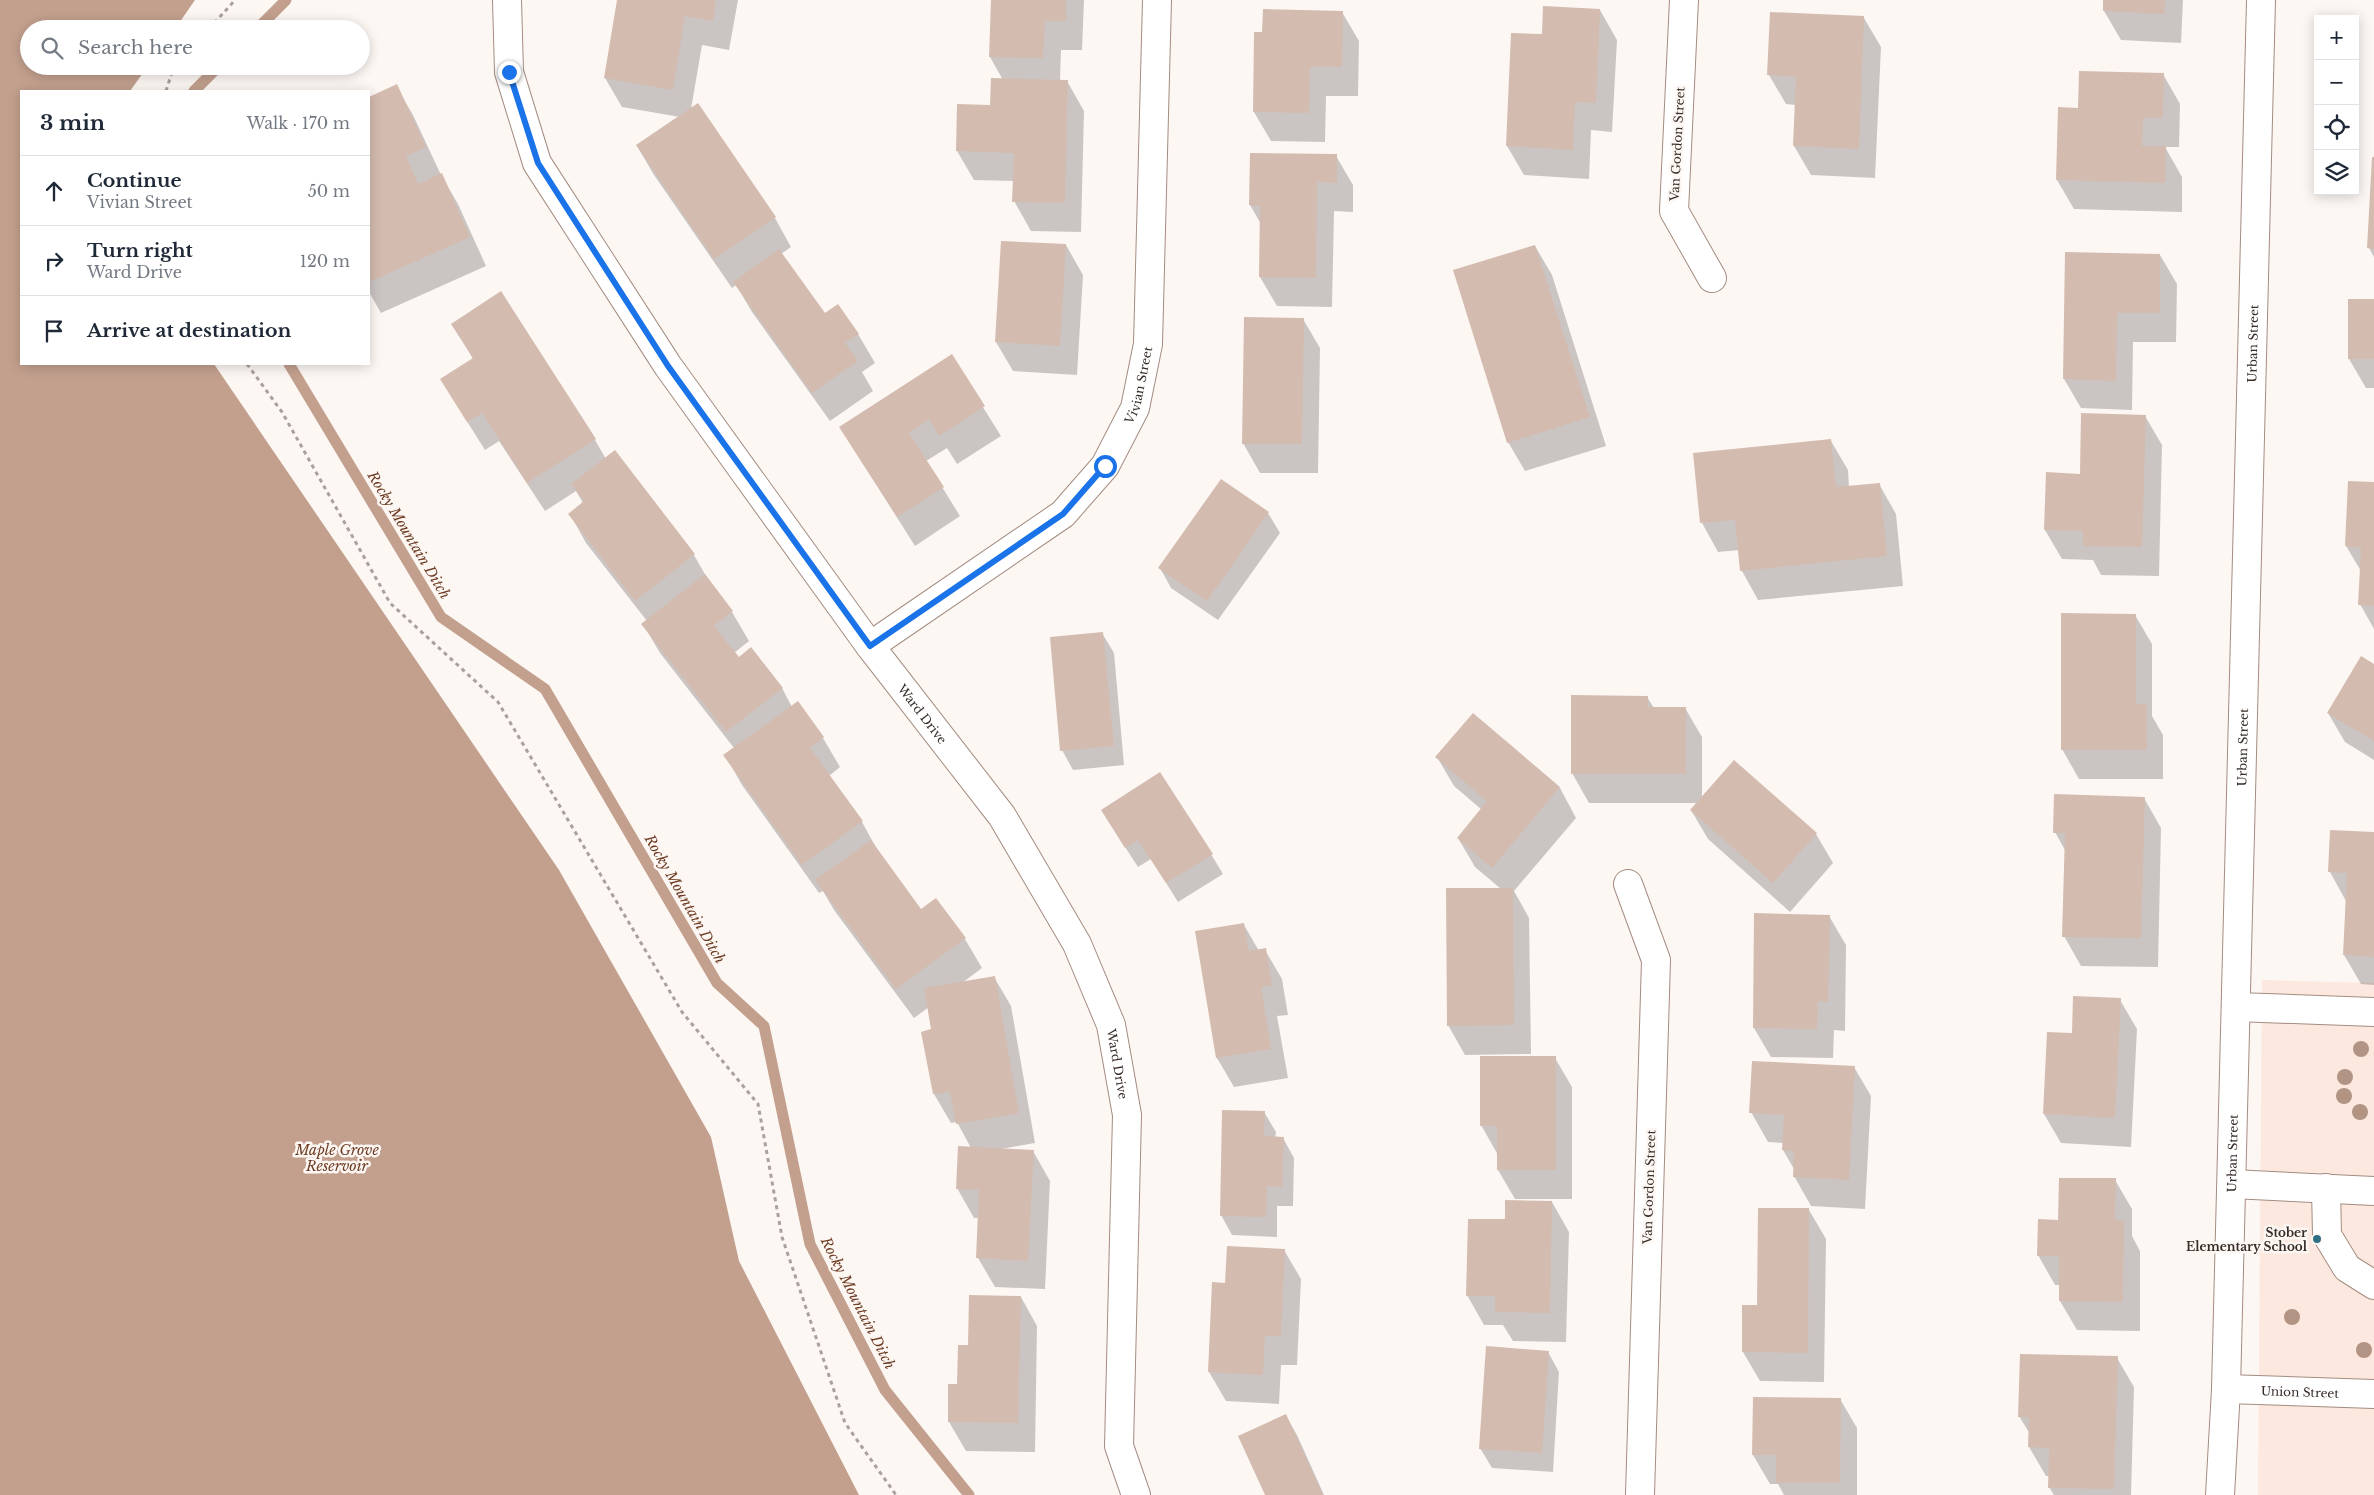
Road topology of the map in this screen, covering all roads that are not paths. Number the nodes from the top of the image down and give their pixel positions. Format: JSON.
{"nodes":[{"id":1,"x":507,"y":0,"type":"edge"},
{"id":2,"x":1156,"y":0,"type":"edge"},
{"id":3,"x":1684,"y":0,"type":"edge"},
{"id":4,"x":2261,"y":0,"type":"edge"},
{"id":5,"x":1712,"y":278,"type":"dead end"},
{"id":6,"x":870,"y":646,"type":"junction"},
{"id":7,"x":1628,"y":884,"type":"dead end"},
{"id":8,"x":2236,"y":1007,"type":"junction"},
{"id":9,"x":2374,"y":1012,"type":"edge"},
{"id":10,"x":2232,"y":1184,"type":"junction"},
{"id":11,"x":2326,"y":1188,"type":"junction"},
{"id":12,"x":2374,"y":1191,"type":"edge"},
{"id":13,"x":2374,"y":1285,"type":"edge"},
{"id":14,"x":2226,"y":1389,"type":"junction"},
{"id":15,"x":2374,"y":1394,"type":"edge"},
{"id":16,"x":1136,"y":1495,"type":"edge"},
{"id":17,"x":1640,"y":1495,"type":"edge"},
{"id":18,"x":2220,"y":1495,"type":"edge"}],
"edges":[{"from":1,"to":6,"type":"street","name":"Ward Drive"},
{"from":2,"to":6,"type":"street","name":"Vivian Street"},
{"from":3,"to":5,"type":"street","name":"Van Gordon Street"},
{"from":4,"to":8,"type":"street","name":"Urban Street"},
{"from":6,"to":16,"type":"street","name":"Ward Drive"},
{"from":7,"to":17,"type":"street","name":"Van Gordon Street"},
{"from":8,"to":9,"type":"street"},
{"from":8,"to":10,"type":"street","name":"Urban Street"},
{"from":10,"to":11,"type":"street"},
{"from":10,"to":14,"type":"street","name":"Urban Street"},
{"from":11,"to":12,"type":"street"},
{"from":11,"to":13,"type":"street"},
{"from":14,"to":15,"type":"street","name":"Union Street"},
{"from":14,"to":18,"type":"street","name":"Urban Street"}]}
